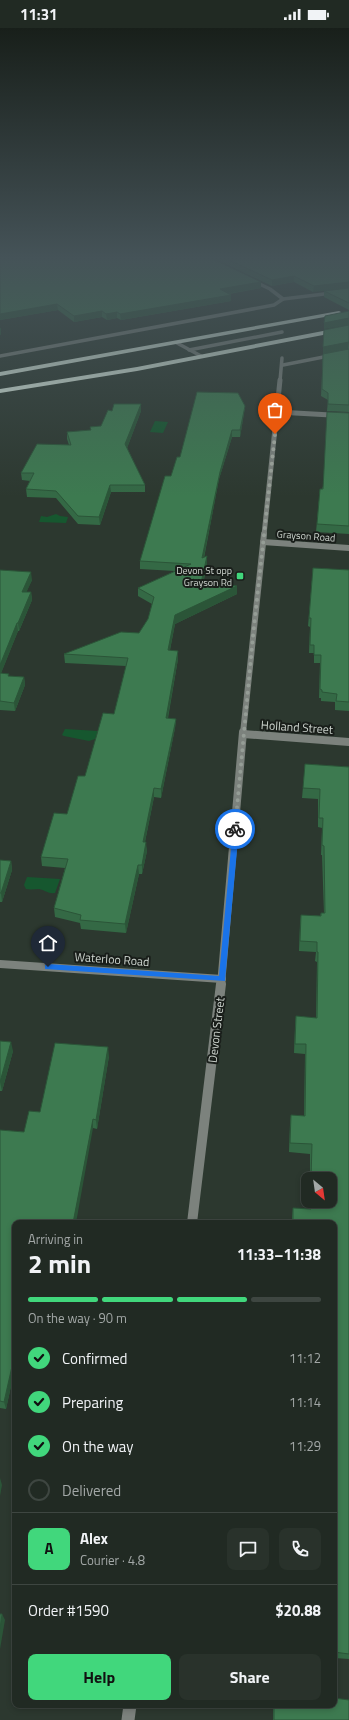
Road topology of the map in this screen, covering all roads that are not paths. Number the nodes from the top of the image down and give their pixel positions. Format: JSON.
{"nodes":[{"id":1,"x":92,"y":339,"type":"edge"},
{"id":2,"x":199,"y":339,"type":"edge"},
{"id":3,"x":246,"y":339,"type":"edge"},
{"id":4,"x":291,"y":339,"type":"edge"},
{"id":5,"x":177,"y":343,"type":"junction"},
{"id":6,"x":189,"y":350,"type":"junction"},
{"id":7,"x":349,"y":352,"type":"edge"},
{"id":8,"x":0,"y":356,"type":"edge"},
{"id":9,"x":201,"y":356,"type":"junction"},
{"id":10,"x":282,"y":358,"type":"dead end"},
{"id":11,"x":283,"y":365,"type":"junction"},
{"id":12,"x":0,"y":374,"type":"edge"},
{"id":13,"x":0,"y":391,"type":"edge"},
{"id":14,"x":277,"y":412,"type":"junction"},
{"id":15,"x":349,"y":416,"type":"edge"},
{"id":16,"x":263,"y":542,"type":"junction"},
{"id":17,"x":349,"y":548,"type":"edge"},
{"id":18,"x":243,"y":734,"type":"junction"},
{"id":19,"x":349,"y":742,"type":"edge"},
{"id":20,"x":0,"y":964,"type":"edge"},
{"id":21,"x":222,"y":979,"type":"junction"},
{"id":22,"x":192,"y":1220,"type":"edge"},
{"id":23,"x":130,"y":1708,"type":"edge"},
{"id":24,"x":128,"y":1720,"type":"edge"}],
"edges":[{"from":1,"to":8,"type":"street"},
{"from":2,"to":5,"type":"highway"},
{"from":3,"to":6,"type":"street"},
{"from":4,"to":9,"type":"highway"},
{"from":5,"to":6,"type":"street"},
{"from":5,"to":12,"type":"highway"},
{"from":6,"to":9,"type":"street"},
{"from":7,"to":11,"type":"street"},
{"from":9,"to":13,"type":"highway"},
{"from":10,"to":11,"type":"street","name":"Devon Street"},
{"from":11,"to":14,"type":"street","name":"Devon Street"},
{"from":14,"to":15,"type":"street"},
{"from":14,"to":16,"type":"street","name":"Devon Street"},
{"from":16,"to":17,"type":"street","name":"Grayson Road"},
{"from":16,"to":18,"type":"street","name":"Devon Street"},
{"from":18,"to":19,"type":"street","name":"Holland Street"},
{"from":18,"to":21,"type":"street","name":"Devon Street"},
{"from":20,"to":21,"type":"street","name":"Waterloo Road"},
{"from":21,"to":22,"type":"street","name":"Devon Street"},
{"from":23,"to":24,"type":"street"}]}
